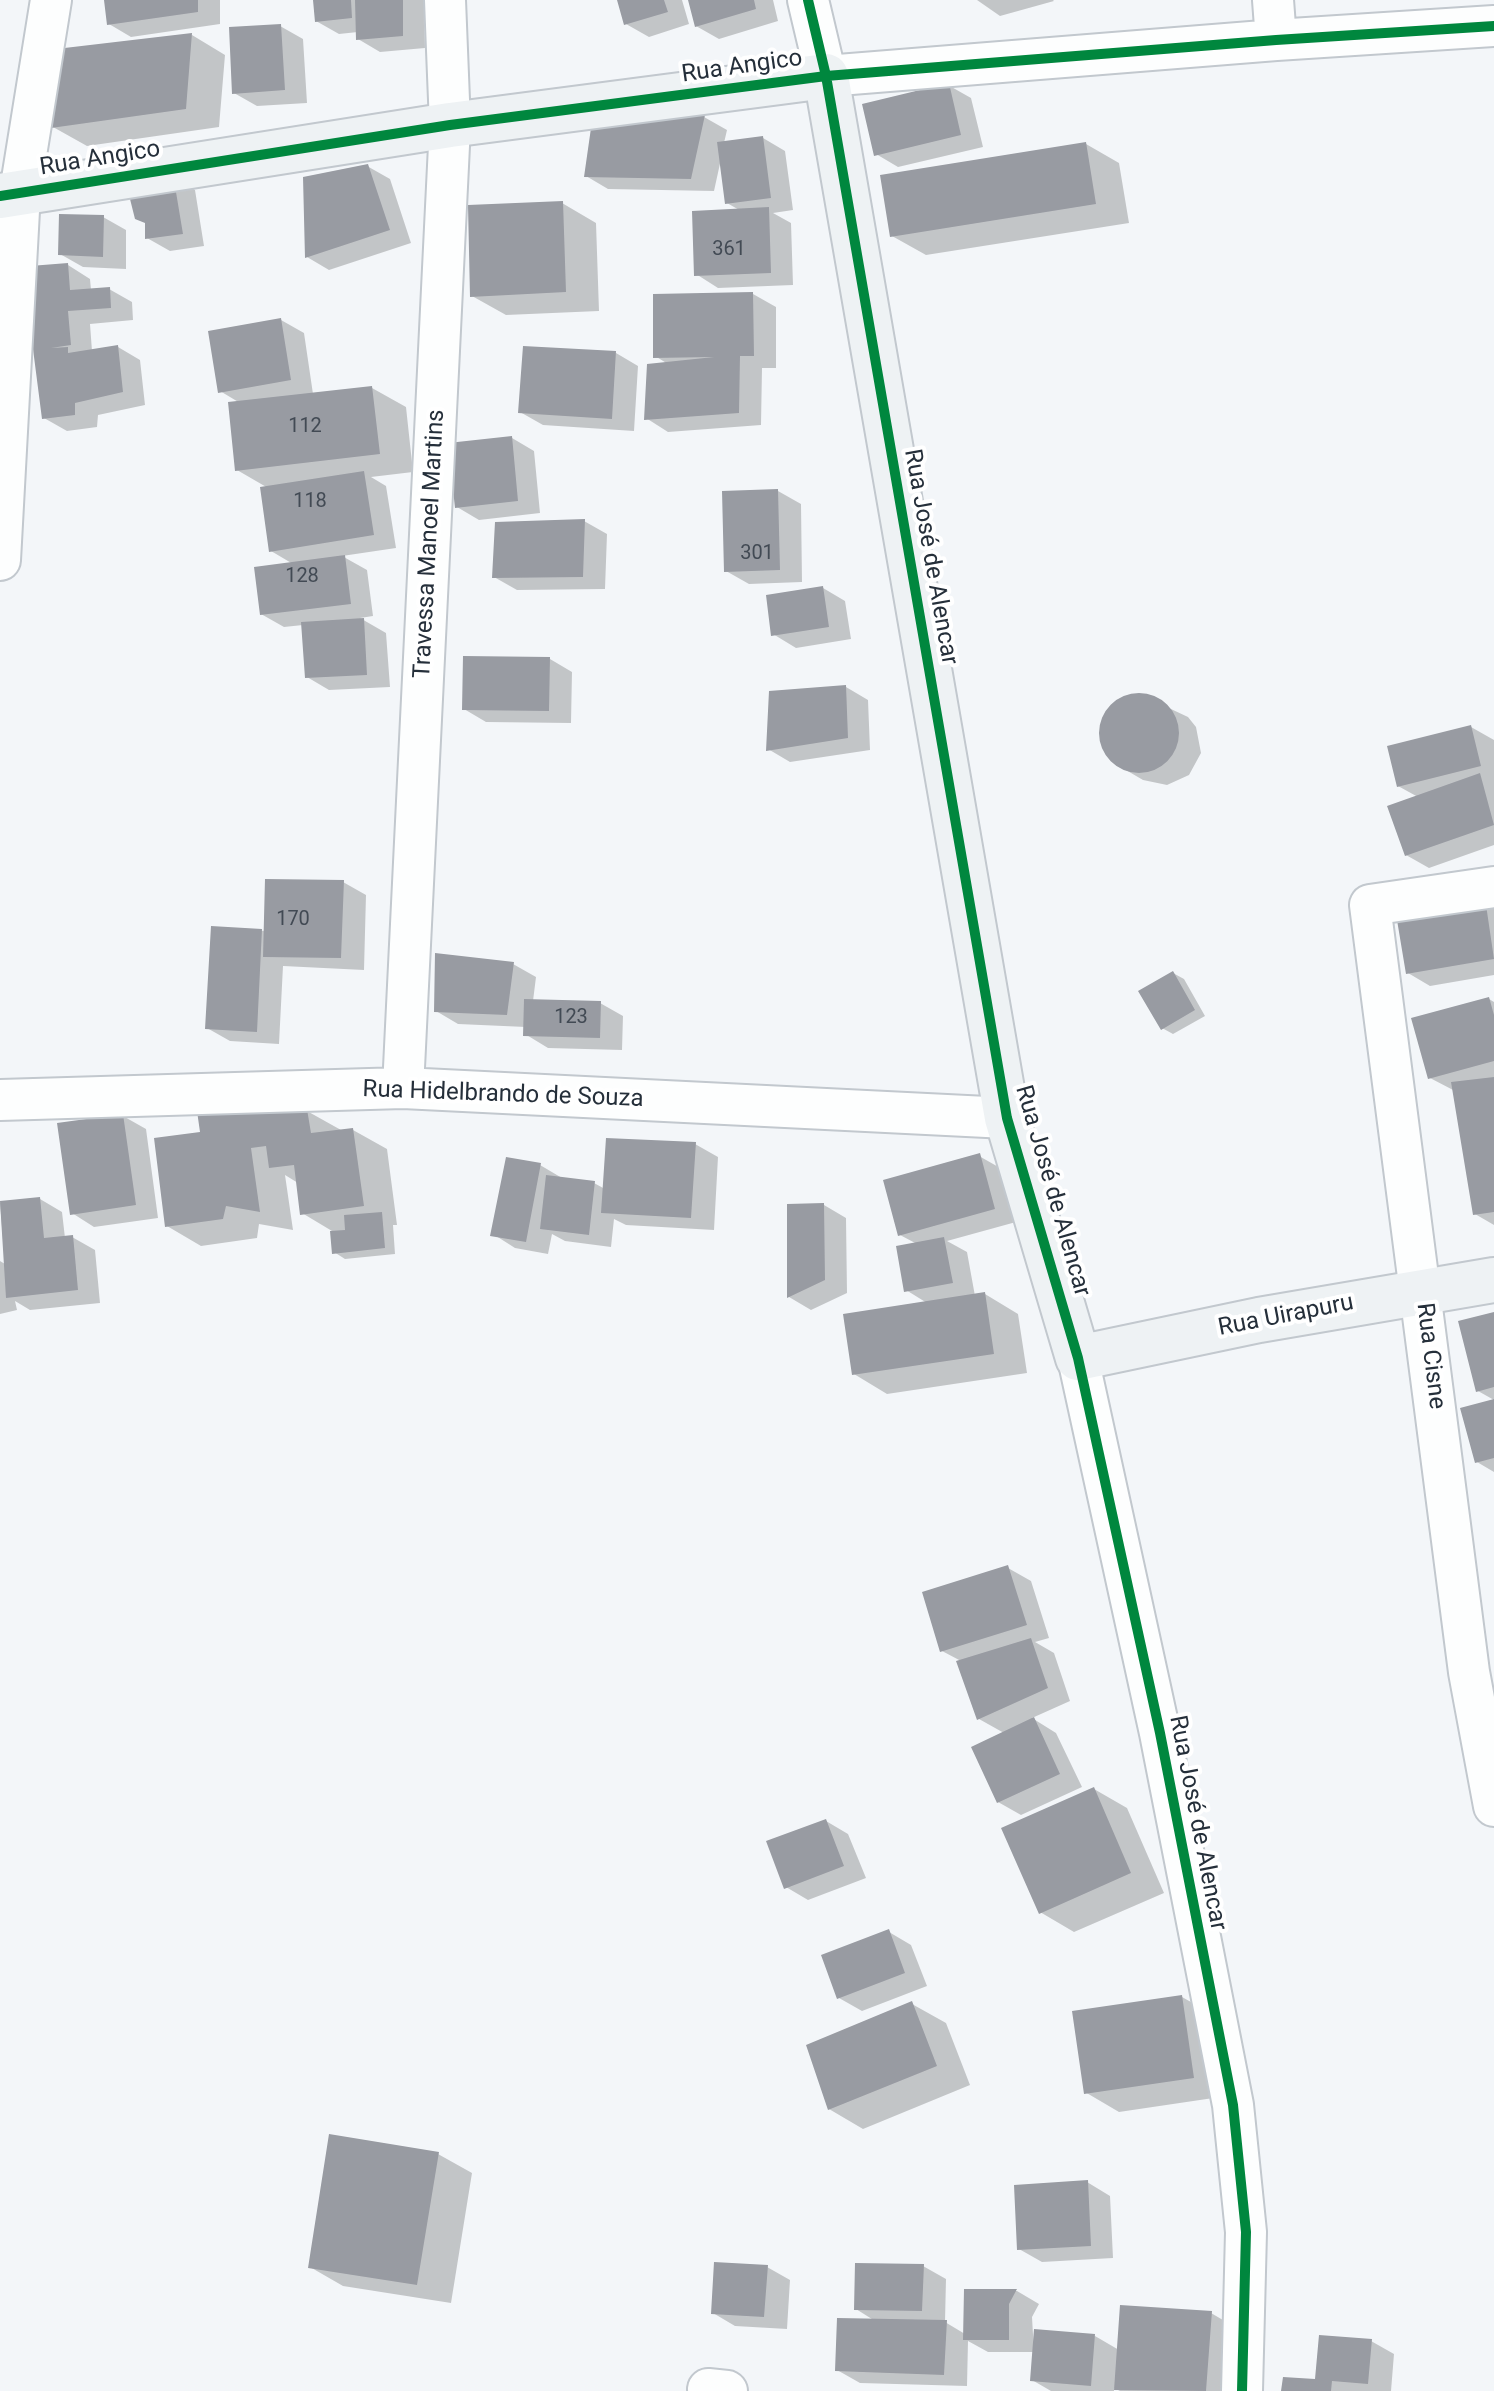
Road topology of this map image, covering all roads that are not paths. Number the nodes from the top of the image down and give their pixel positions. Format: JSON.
{"nodes":[{"id":1,"x":51,"y":0,"type":"edge"},
{"id":2,"x":445,"y":0,"type":"edge"},
{"id":3,"x":808,"y":0,"type":"edge"},
{"id":4,"x":1273,"y":0,"type":"edge"},
{"id":5,"x":1494,"y":26,"type":"edge"},
{"id":6,"x":1276,"y":40,"type":"junction"},
{"id":7,"x":826,"y":76,"type":"junction"},
{"id":8,"x":450,"y":125,"type":"junction"},
{"id":9,"x":10,"y":194,"type":"edge"},
{"id":10,"x":0,"y":560,"type":"edge"},
{"id":11,"x":1494,"y":887,"type":"edge"},
{"id":12,"x":403,"y":1088,"type":"junction"},
{"id":13,"x":0,"y":1100,"type":"edge"},
{"id":14,"x":1007,"y":1118,"type":"junction"},
{"id":15,"x":1494,"y":1280,"type":"edge"},
{"id":16,"x":1422,"y":1292,"type":"junction"},
{"id":17,"x":1078,"y":1358,"type":"junction"},
{"id":18,"x":1481,"y":1670,"type":"edge"},
{"id":19,"x":1494,"y":1806,"type":"edge"},
{"id":20,"x":1242,"y":2391,"type":"edge"}],
"edges":[{"from":1,"to":9,"type":"street"},
{"from":2,"to":8,"type":"street","name":"Travessa Manoel Martins"},
{"from":3,"to":7,"type":"street","name":"Rua José de Alencar"},
{"from":4,"to":6,"type":"street"},
{"from":5,"to":6,"type":"street","name":"Rua Angico"},
{"from":6,"to":7,"type":"street","name":"Rua Angico"},
{"from":7,"to":8,"type":"street","name":"Rua Angico"},
{"from":7,"to":14,"type":"street","name":"Rua José de Alencar"},
{"from":8,"to":9,"type":"street","name":"Rua Angico"},
{"from":8,"to":12,"type":"street","name":"Travessa Manoel Martins"},
{"from":9,"to":10,"type":"street"},
{"from":11,"to":16,"type":"street","name":"Rua Cisne"},
{"from":12,"to":13,"type":"street","name":"Rua Hidelbrando de Souza"},
{"from":12,"to":14,"type":"street","name":"Rua Hidelbrando de Souza"},
{"from":14,"to":17,"type":"street","name":"Rua José de Alencar"},
{"from":15,"to":16,"type":"street","name":"Rua Uirapuru"},
{"from":16,"to":17,"type":"street","name":"Rua Uirapuru"},
{"from":16,"to":18,"type":"street","name":"Rua Cisne"},
{"from":17,"to":20,"type":"street","name":"Rua José de Alencar"},
{"from":18,"to":19,"type":"street","name":"Rua Cisne"}]}
